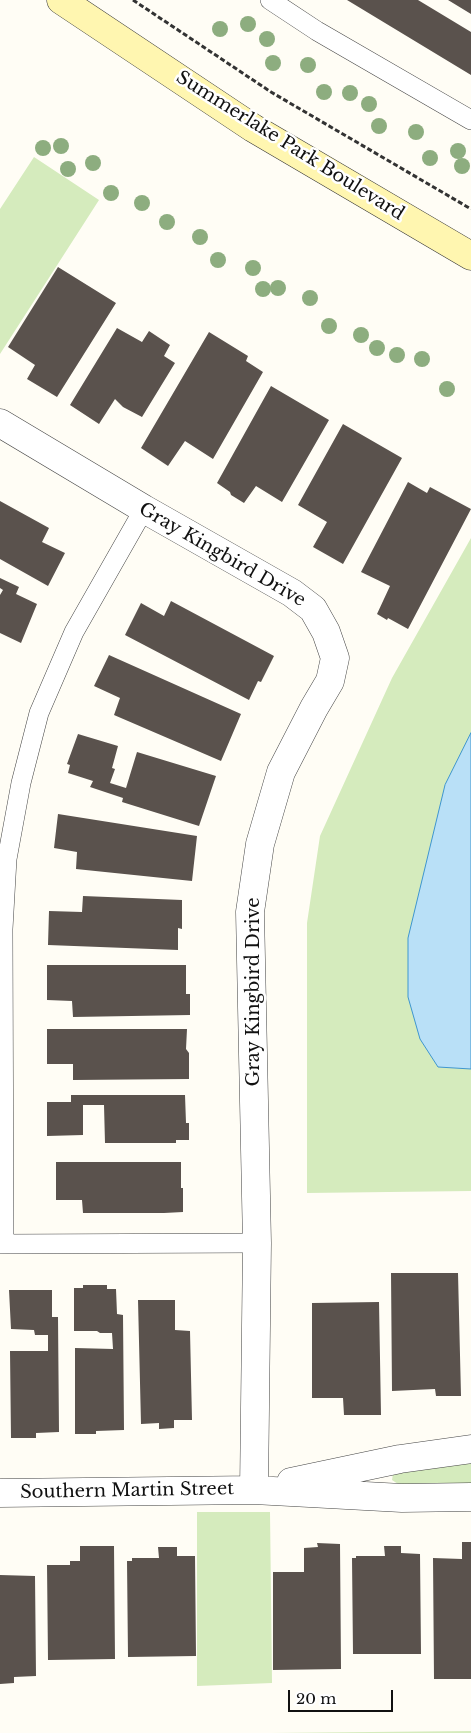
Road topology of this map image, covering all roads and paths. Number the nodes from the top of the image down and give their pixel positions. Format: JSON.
{"nodes":[{"id":1,"x":61,"y":0,"type":"edge"},
{"id":2,"x":132,"y":0,"type":"edge"},
{"id":3,"x":270,"y":0,"type":"edge"},
{"id":4,"x":471,"y":120,"type":"edge"},
{"id":5,"x":471,"y":209,"type":"edge"},
{"id":6,"x":471,"y":256,"type":"edge"},
{"id":7,"x":0,"y":423,"type":"edge"},
{"id":8,"x":144,"y":509,"type":"junction"},
{"id":9,"x":257,"y":1242,"type":"junction"},
{"id":10,"x":2,"y":1244,"type":"edge"},
{"id":11,"x":471,"y":1449,"type":"edge"},
{"id":12,"x":254,"y":1490,"type":"junction"},
{"id":13,"x":0,"y":1493,"type":"edge"},
{"id":14,"x":471,"y":1497,"type":"edge"}],
"edges":[{"from":1,"to":6,"type":"main road","name":"Summerlake Park Boulevard"},
{"from":2,"to":5,"type":"path"},
{"from":3,"to":4,"type":"lane"},
{"from":7,"to":8,"type":"street","name":"Gray Kingbird Drive"},
{"from":8,"to":9,"type":"street","name":"Gray Kingbird Drive"},
{"from":8,"to":10,"type":"lane"},
{"from":9,"to":10,"type":"lane"},
{"from":9,"to":12,"type":"street","name":"Gray Kingbird Drive"},
{"from":11,"to":12,"type":"street","name":"Southern Martin Street"},
{"from":12,"to":13,"type":"street","name":"Southern Martin Street"},
{"from":12,"to":14,"type":"street","name":"Southern Martin Street"}]}
